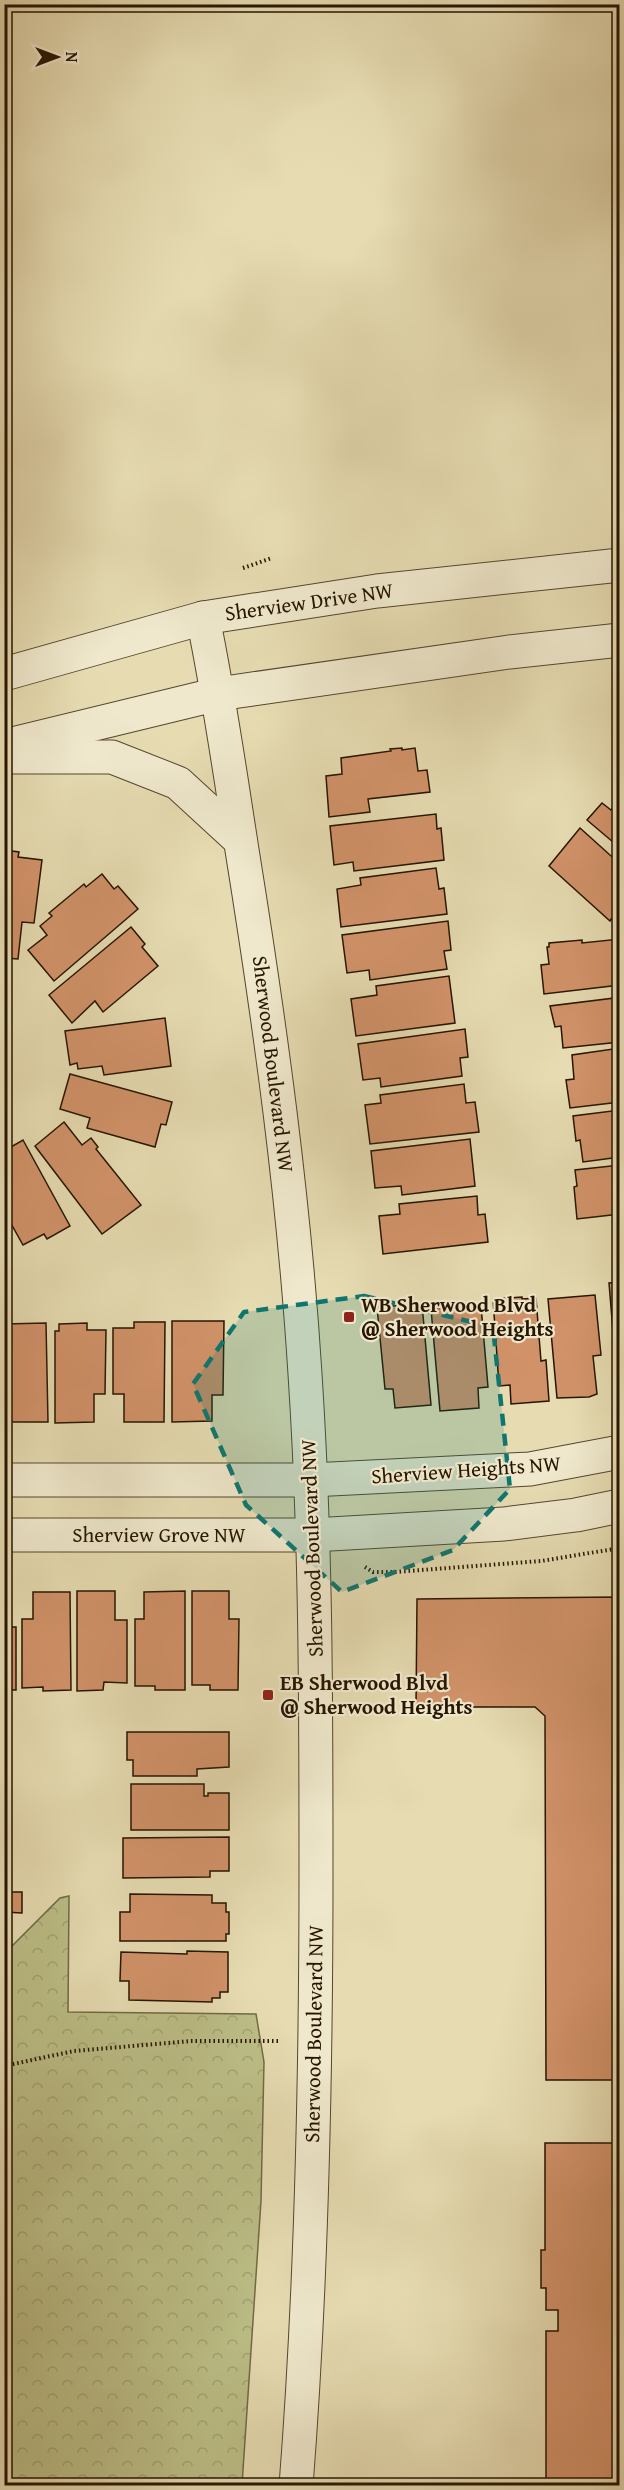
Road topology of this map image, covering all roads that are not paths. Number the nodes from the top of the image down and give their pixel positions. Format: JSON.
{"nodes":[{"id":1,"x":620,"y":565,"type":"edge"},
{"id":2,"x":203,"y":618,"type":"junction"},
{"id":3,"x":620,"y":640,"type":"edge"},
{"id":4,"x":4,"y":674,"type":"edge"},
{"id":5,"x":218,"y":694,"type":"junction"},
{"id":6,"x":4,"y":746,"type":"edge"},
{"id":7,"x":4,"y":756,"type":"edge"},
{"id":8,"x":240,"y":840,"type":"junction"},
{"id":9,"x":620,"y":1452,"type":"edge"},
{"id":10,"x":4,"y":1480,"type":"edge"},
{"id":11,"x":311,"y":1480,"type":"junction"},
{"id":12,"x":620,"y":1506,"type":"edge"},
{"id":13,"x":4,"y":1535,"type":"edge"},
{"id":14,"x":313,"y":1535,"type":"junction"},
{"id":15,"x":296,"y":2486,"type":"edge"}],
"edges":[{"from":1,"to":2,"type":"street","name":"Sherview Drive NW"},
{"from":2,"to":4,"type":"street","name":"Sherview Drive NW"},
{"from":2,"to":5,"type":"street","name":"Sherwood Boulevard NW"},
{"from":3,"to":5,"type":"street"},
{"from":5,"to":6,"type":"street"},
{"from":5,"to":8,"type":"street","name":"Sherwood Boulevard NW"},
{"from":7,"to":8,"type":"street"},
{"from":8,"to":11,"type":"street","name":"Sherwood Boulevard NW"},
{"from":9,"to":11,"type":"street","name":"Sherview Heights NW"},
{"from":10,"to":11,"type":"street"},
{"from":11,"to":14,"type":"street","name":"Sherwood Boulevard NW"},
{"from":12,"to":14,"type":"street"},
{"from":13,"to":14,"type":"street","name":"Sherview Grove NW"},
{"from":14,"to":15,"type":"street","name":"Sherwood Boulevard NW"}]}
